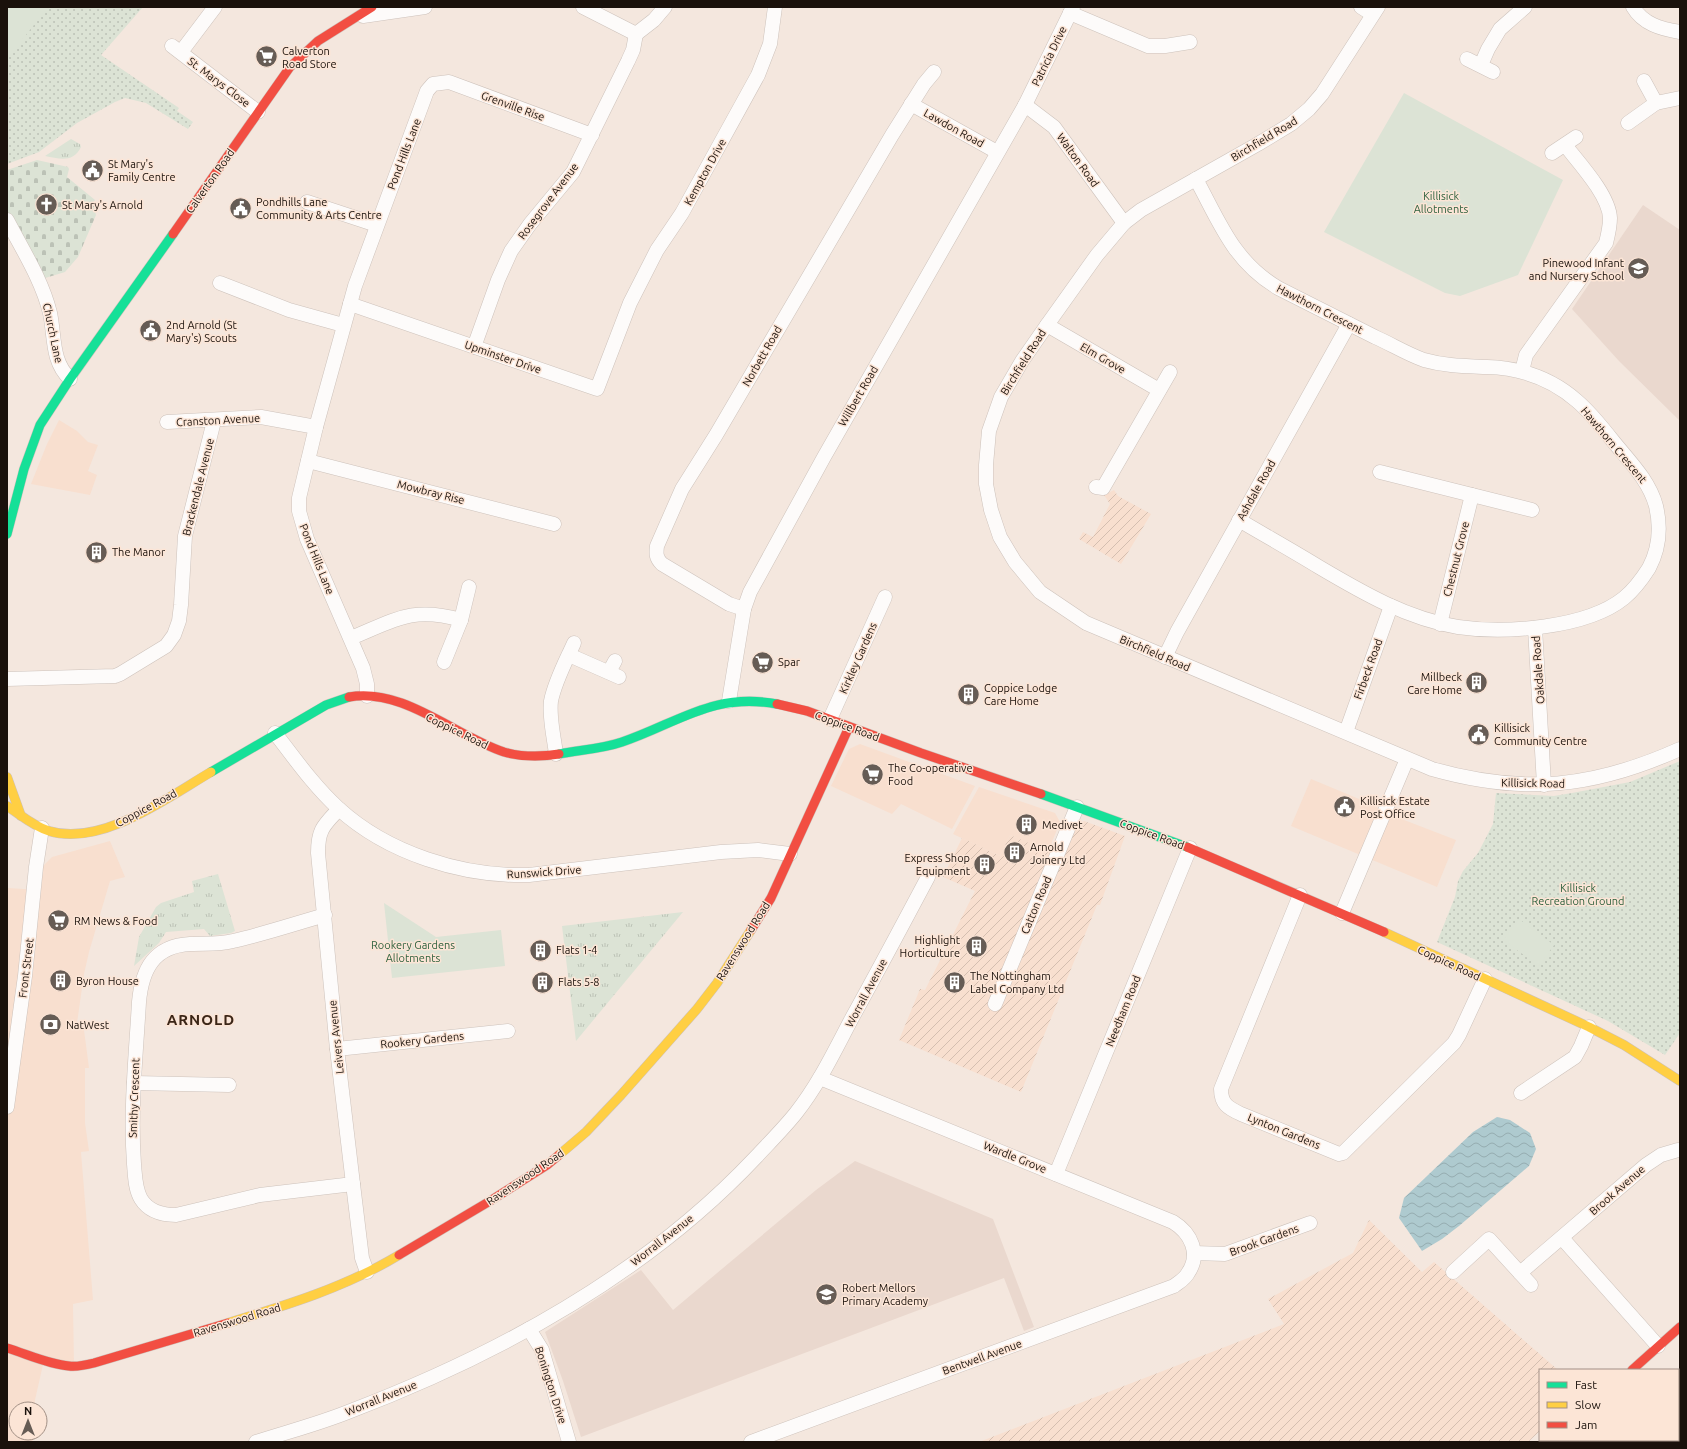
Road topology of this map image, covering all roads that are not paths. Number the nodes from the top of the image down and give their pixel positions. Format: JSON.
{"nodes":[{"id":1,"x":215,"y":7,"type":"edge"},
{"id":2,"x":372,"y":7,"type":"edge"},
{"id":3,"x":583,"y":7,"type":"edge"},
{"id":4,"x":665,"y":7,"type":"edge"},
{"id":5,"x":776,"y":7,"type":"edge"},
{"id":6,"x":1525,"y":7,"type":"edge"},
{"id":7,"x":1633,"y":7,"type":"edge"},
{"id":8,"x":419,"y":8,"type":"edge"},
{"id":9,"x":1371,"y":9,"type":"edge"},
{"id":10,"x":1072,"y":10,"type":"edge"},
{"id":11,"x":356,"y":17,"type":"junction"},
{"id":12,"x":1680,"y":32,"type":"edge"},
{"id":13,"x":636,"y":34,"type":"junction"},
{"id":14,"x":1190,"y":42,"type":"dead end"},
{"id":15,"x":1467,"y":59,"type":"dead end"},
{"id":16,"x":934,"y":72,"type":"dead end"},
{"id":17,"x":1644,"y":81,"type":"dead end"},
{"id":18,"x":433,"y":84,"type":"joint"},
{"id":19,"x":1680,"y":98,"type":"edge"},
{"id":20,"x":1656,"y":103,"type":"junction"},
{"id":21,"x":911,"y":104,"type":"junction"},
{"id":22,"x":1025,"y":105,"type":"junction"},
{"id":23,"x":258,"y":112,"type":"junction"},
{"id":24,"x":1628,"y":123,"type":"dead end"},
{"id":25,"x":592,"y":135,"type":"junction"},
{"id":26,"x":1576,"y":136,"type":"dead end"},
{"id":27,"x":1564,"y":145,"type":"junction"},
{"id":28,"x":997,"y":152,"type":"junction"},
{"id":29,"x":1552,"y":153,"type":"dead end"},
{"id":30,"x":1196,"y":178,"type":"junction"},
{"id":31,"x":307,"y":202,"type":"dead end"},
{"id":32,"x":7,"y":220,"type":"edge"},
{"id":33,"x":1124,"y":223,"type":"junction"},
{"id":34,"x":377,"y":225,"type":"junction"},
{"id":35,"x":220,"y":283,"type":"dead end"},
{"id":36,"x":350,"y":304,"type":"junction"},
{"id":37,"x":1349,"y":324,"type":"junction"},
{"id":38,"x":343,"y":325,"type":"junction"},
{"id":39,"x":1047,"y":325,"type":"junction"},
{"id":40,"x":620,"y":331,"type":"joint"},
{"id":41,"x":474,"y":347,"type":"junction"},
{"id":42,"x":1522,"y":371,"type":"junction"},
{"id":43,"x":1170,"y":372,"type":"dead end"},
{"id":44,"x":70,"y":379,"type":"junction"},
{"id":45,"x":1160,"y":390,"type":"junction"},
{"id":46,"x":214,"y":421,"type":"junction"},
{"id":47,"x":167,"y":422,"type":"dead end"},
{"id":48,"x":316,"y":427,"type":"junction"},
{"id":49,"x":308,"y":461,"type":"junction"},
{"id":50,"x":1380,"y":472,"type":"dead end"},
{"id":51,"x":1096,"y":487,"type":"dead end"},
{"id":52,"x":1472,"y":495,"type":"junction"},
{"id":53,"x":1532,"y":510,"type":"dead end"},
{"id":54,"x":9,"y":515,"type":"edge"},
{"id":55,"x":1239,"y":520,"type":"junction"},
{"id":56,"x":554,"y":524,"type":"dead end"},
{"id":57,"x":7,"y":534,"type":"edge"},
{"id":58,"x":469,"y":587,"type":"dead end"},
{"id":59,"x":885,"y":597,"type":"dead end"},
{"id":60,"x":1391,"y":606,"type":"junction"},
{"id":61,"x":744,"y":609,"type":"junction"},
{"id":62,"x":461,"y":620,"type":"junction"},
{"id":63,"x":1440,"y":624,"type":"junction"},
{"id":64,"x":1535,"y":628,"type":"junction"},
{"id":65,"x":351,"y":638,"type":"junction"},
{"id":66,"x":1165,"y":657,"type":"junction"},
{"id":67,"x":444,"y":662,"type":"dead end"},
{"id":68,"x":614,"y":670,"type":"dead end"},
{"id":69,"x":7,"y":679,"type":"edge"},
{"id":70,"x":367,"y":696,"type":"junction"},
{"id":71,"x":729,"y":701,"type":"junction"},
{"id":72,"x":830,"y":719,"type":"junction"},
{"id":73,"x":849,"y":727,"type":"junction"},
{"id":74,"x":1346,"y":732,"type":"junction"},
{"id":75,"x":275,"y":733,"type":"junction"},
{"id":76,"x":1680,"y":749,"type":"edge"},
{"id":77,"x":556,"y":754,"type":"junction"},
{"id":78,"x":1407,"y":759,"type":"junction"},
{"id":79,"x":7,"y":777,"type":"edge"},
{"id":80,"x":1544,"y":785,"type":"junction"},
{"id":81,"x":7,"y":806,"type":"edge"},
{"id":82,"x":1077,"y":807,"type":"junction"},
{"id":83,"x":339,"y":809,"type":"junction"},
{"id":84,"x":21,"y":816,"type":"junction"},
{"id":85,"x":42,"y":828,"type":"junction"},
{"id":86,"x":1190,"y":848,"type":"junction"},
{"id":87,"x":790,"y":854,"type":"junction"},
{"id":88,"x":928,"y":877,"type":"dead end"},
{"id":89,"x":1300,"y":895,"type":"junction"},
{"id":90,"x":1342,"y":913,"type":"junction"},
{"id":91,"x":324,"y":915,"type":"junction"},
{"id":92,"x":1485,"y":979,"type":"junction"},
{"id":93,"x":995,"y":1004,"type":"dead end"},
{"id":94,"x":1589,"y":1027,"type":"junction"},
{"id":95,"x":508,"y":1031,"type":"dead end"},
{"id":96,"x":337,"y":1049,"type":"junction"},
{"id":97,"x":820,"y":1078,"type":"junction"},
{"id":98,"x":1680,"y":1081,"type":"edge"},
{"id":99,"x":134,"y":1082,"type":"junction"},
{"id":100,"x":229,"y":1084,"type":"dead end"},
{"id":101,"x":1521,"y":1093,"type":"dead end"},
{"id":102,"x":7,"y":1107,"type":"edge"},
{"id":103,"x":1678,"y":1149,"type":"edge"},
{"id":104,"x":1056,"y":1174,"type":"junction"},
{"id":105,"x":353,"y":1184,"type":"junction"},
{"id":106,"x":1310,"y":1223,"type":"dead end"},
{"id":107,"x":1562,"y":1238,"type":"junction"},
{"id":108,"x":1194,"y":1253,"type":"junction"},
{"id":109,"x":367,"y":1272,"type":"junction"},
{"id":110,"x":1453,"y":1272,"type":"dead end"},
{"id":111,"x":1520,"y":1273,"type":"junction"},
{"id":112,"x":1531,"y":1285,"type":"dead end"},
{"id":113,"x":1680,"y":1327,"type":"edge"},
{"id":114,"x":529,"y":1329,"type":"junction"},
{"id":115,"x":1658,"y":1346,"type":"junction"},
{"id":116,"x":7,"y":1348,"type":"edge"},
{"id":117,"x":1633,"y":1369,"type":"edge"},
{"id":118,"x":256,"y":1442,"type":"edge"},
{"id":119,"x":569,"y":1442,"type":"edge"},
{"id":120,"x":751,"y":1442,"type":"edge"}],
"edges":[{"from":1,"to":23,"type":"street","name":"St. Marys Close"},
{"from":2,"to":11,"type":"street","name":"Calverton Road"},
{"from":3,"to":13,"type":"street"},
{"from":4,"to":13,"type":"street"},
{"from":5,"to":40,"type":"street","name":"Kempton Drive"},
{"from":6,"to":15,"type":"street"},
{"from":7,"to":12,"type":"street"},
{"from":8,"to":11,"type":"street"},
{"from":9,"to":30,"type":"street","name":"Birchfield Road"},
{"from":10,"to":14,"type":"street"},
{"from":10,"to":22,"type":"street","name":"Patricia Drive"},
{"from":11,"to":23,"type":"street","name":"Calverton Road"},
{"from":13,"to":25,"type":"street","name":"Rosegrove Avenue"},
{"from":16,"to":21,"type":"street","name":"Norbett Road"},
{"from":17,"to":20,"type":"street"},
{"from":18,"to":25,"type":"street","name":"Grenville Rise"},
{"from":18,"to":34,"type":"street","name":"Pond Hills Lane"},
{"from":19,"to":20,"type":"street"},
{"from":20,"to":24,"type":"street"},
{"from":21,"to":28,"type":"street","name":"Lawdon Road"},
{"from":21,"to":61,"type":"street","name":"Norbett Road"},
{"from":22,"to":28,"type":"street","name":"Willbert Road"},
{"from":22,"to":33,"type":"street","name":"Walton Road"},
{"from":23,"to":44,"type":"street","name":"Calverton Road"},
{"from":25,"to":41,"type":"street","name":"Rosegrove Avenue"},
{"from":26,"to":27,"type":"street"},
{"from":27,"to":29,"type":"street"},
{"from":27,"to":42,"type":"street"},
{"from":28,"to":61,"type":"street","name":"Willbert Road"},
{"from":30,"to":33,"type":"street","name":"Birchfield Road"},
{"from":30,"to":37,"type":"street","name":"Hawthorn Crescent"},
{"from":31,"to":34,"type":"street"},
{"from":32,"to":44,"type":"street","name":"Church Lane"},
{"from":33,"to":39,"type":"street","name":"Birchfield Road"},
{"from":34,"to":36,"type":"street","name":"Pond Hills Lane"},
{"from":35,"to":38,"type":"street"},
{"from":36,"to":38,"type":"street","name":"Pond Hills Lane"},
{"from":36,"to":41,"type":"street","name":"Upminster Drive"},
{"from":37,"to":42,"type":"street","name":"Hawthorn Crescent"},
{"from":37,"to":55,"type":"street","name":"Ashdale Road"},
{"from":38,"to":48,"type":"street","name":"Pond Hills Lane"},
{"from":39,"to":45,"type":"street","name":"Elm Grove"},
{"from":39,"to":66,"type":"street","name":"Birchfield Road"},
{"from":40,"to":41,"type":"street","name":"Upminster Drive"},
{"from":42,"to":64,"type":"street","name":"Hawthorn Crescent"},
{"from":43,"to":45,"type":"street"},
{"from":44,"to":54,"type":"street","name":"Calverton Road"},
{"from":45,"to":51,"type":"street"},
{"from":46,"to":47,"type":"street","name":"Cranston Avenue"},
{"from":46,"to":48,"type":"street","name":"Cranston Avenue"},
{"from":46,"to":69,"type":"street","name":"Brackendale Avenue"},
{"from":48,"to":49,"type":"street","name":"Pond Hills Lane"},
{"from":49,"to":56,"type":"street","name":"Mowbray Rise"},
{"from":49,"to":65,"type":"street","name":"Pond Hills Lane"},
{"from":50,"to":52,"type":"street"},
{"from":52,"to":53,"type":"street"},
{"from":52,"to":63,"type":"street","name":"Chestnut Grove"},
{"from":54,"to":57,"type":"street","name":"Calverton Road"},
{"from":55,"to":60,"type":"street","name":"Hawthorn Crescent"},
{"from":55,"to":66,"type":"street","name":"Ashdale Road"},
{"from":58,"to":62,"type":"street"},
{"from":59,"to":72,"type":"street","name":"Kirkley Gardens"},
{"from":60,"to":63,"type":"street","name":"Hawthorn Crescent"},
{"from":60,"to":74,"type":"street","name":"Firbeck Road"},
{"from":61,"to":71,"type":"street","name":"Willbert Road"},
{"from":62,"to":65,"type":"street"},
{"from":62,"to":67,"type":"street"},
{"from":63,"to":64,"type":"street","name":"Hawthorn Crescent"},
{"from":64,"to":80,"type":"street","name":"Oakdale Road"},
{"from":65,"to":70,"type":"street","name":"Pond Hills Lane"},
{"from":66,"to":74,"type":"street","name":"Birchfield Road"},
{"from":68,"to":77,"type":"street"},
{"from":70,"to":75,"type":"street","name":"Coppice Road"},
{"from":70,"to":77,"type":"street","name":"Coppice Road"},
{"from":71,"to":72,"type":"street","name":"Coppice Road"},
{"from":71,"to":77,"type":"street","name":"Coppice Road"},
{"from":72,"to":73,"type":"street","name":"Coppice Road"},
{"from":73,"to":82,"type":"street","name":"Coppice Road"},
{"from":73,"to":87,"type":"street","name":"Ravenswood Road"},
{"from":74,"to":78,"type":"street","name":"Birchfield Road"},
{"from":75,"to":83,"type":"street","name":"Runswick Drive"},
{"from":75,"to":85,"type":"street","name":"Coppice Road"},
{"from":76,"to":80,"type":"street","name":"Killisick Road"},
{"from":78,"to":80,"type":"street","name":"Killisick Road"},
{"from":78,"to":90,"type":"street"},
{"from":79,"to":84,"type":"street"},
{"from":81,"to":84,"type":"street","name":"Coppice Road"},
{"from":82,"to":86,"type":"street","name":"Coppice Road"},
{"from":82,"to":93,"type":"street","name":"Catton Road"},
{"from":83,"to":87,"type":"street","name":"Runswick Drive"},
{"from":83,"to":91,"type":"street","name":"Leivers Avenue"},
{"from":84,"to":85,"type":"street","name":"Coppice Road"},
{"from":85,"to":102,"type":"street","name":"Front Street"},
{"from":86,"to":89,"type":"street","name":"Coppice Road"},
{"from":86,"to":104,"type":"street","name":"Needham Road"},
{"from":87,"to":109,"type":"street","name":"Ravenswood Road"},
{"from":88,"to":97,"type":"street","name":"Worrall Avenue"},
{"from":89,"to":90,"type":"street","name":"Coppice Road"},
{"from":89,"to":92,"type":"street","name":"Lynton Gardens"},
{"from":90,"to":92,"type":"street","name":"Coppice Road"},
{"from":91,"to":96,"type":"street","name":"Leivers Avenue"},
{"from":91,"to":99,"type":"street","name":"Smithy Crescent"},
{"from":92,"to":94,"type":"street","name":"Coppice Road"},
{"from":94,"to":98,"type":"street","name":"Coppice Road"},
{"from":94,"to":101,"type":"street"},
{"from":95,"to":96,"type":"street","name":"Rookery Gardens"},
{"from":96,"to":105,"type":"street","name":"Leivers Avenue"},
{"from":97,"to":104,"type":"street","name":"Wardle Grove"},
{"from":97,"to":114,"type":"street","name":"Worrall Avenue"},
{"from":99,"to":100,"type":"street"},
{"from":99,"to":105,"type":"street","name":"Smithy Crescent"},
{"from":103,"to":107,"type":"street","name":"Brook Avenue"},
{"from":104,"to":108,"type":"street","name":"Wardle Grove"},
{"from":105,"to":109,"type":"street","name":"Leivers Avenue"},
{"from":106,"to":108,"type":"street","name":"Brook Gardens"},
{"from":107,"to":111,"type":"street","name":"Brook Avenue"},
{"from":107,"to":115,"type":"street"},
{"from":108,"to":120,"type":"street","name":"Bentwell Avenue"},
{"from":109,"to":116,"type":"street","name":"Ravenswood Road"},
{"from":110,"to":111,"type":"street"},
{"from":111,"to":112,"type":"street"},
{"from":113,"to":115,"type":"street"},
{"from":114,"to":118,"type":"street","name":"Worrall Avenue"},
{"from":114,"to":119,"type":"street","name":"Bonington Drive"},
{"from":115,"to":117,"type":"street"}]}
